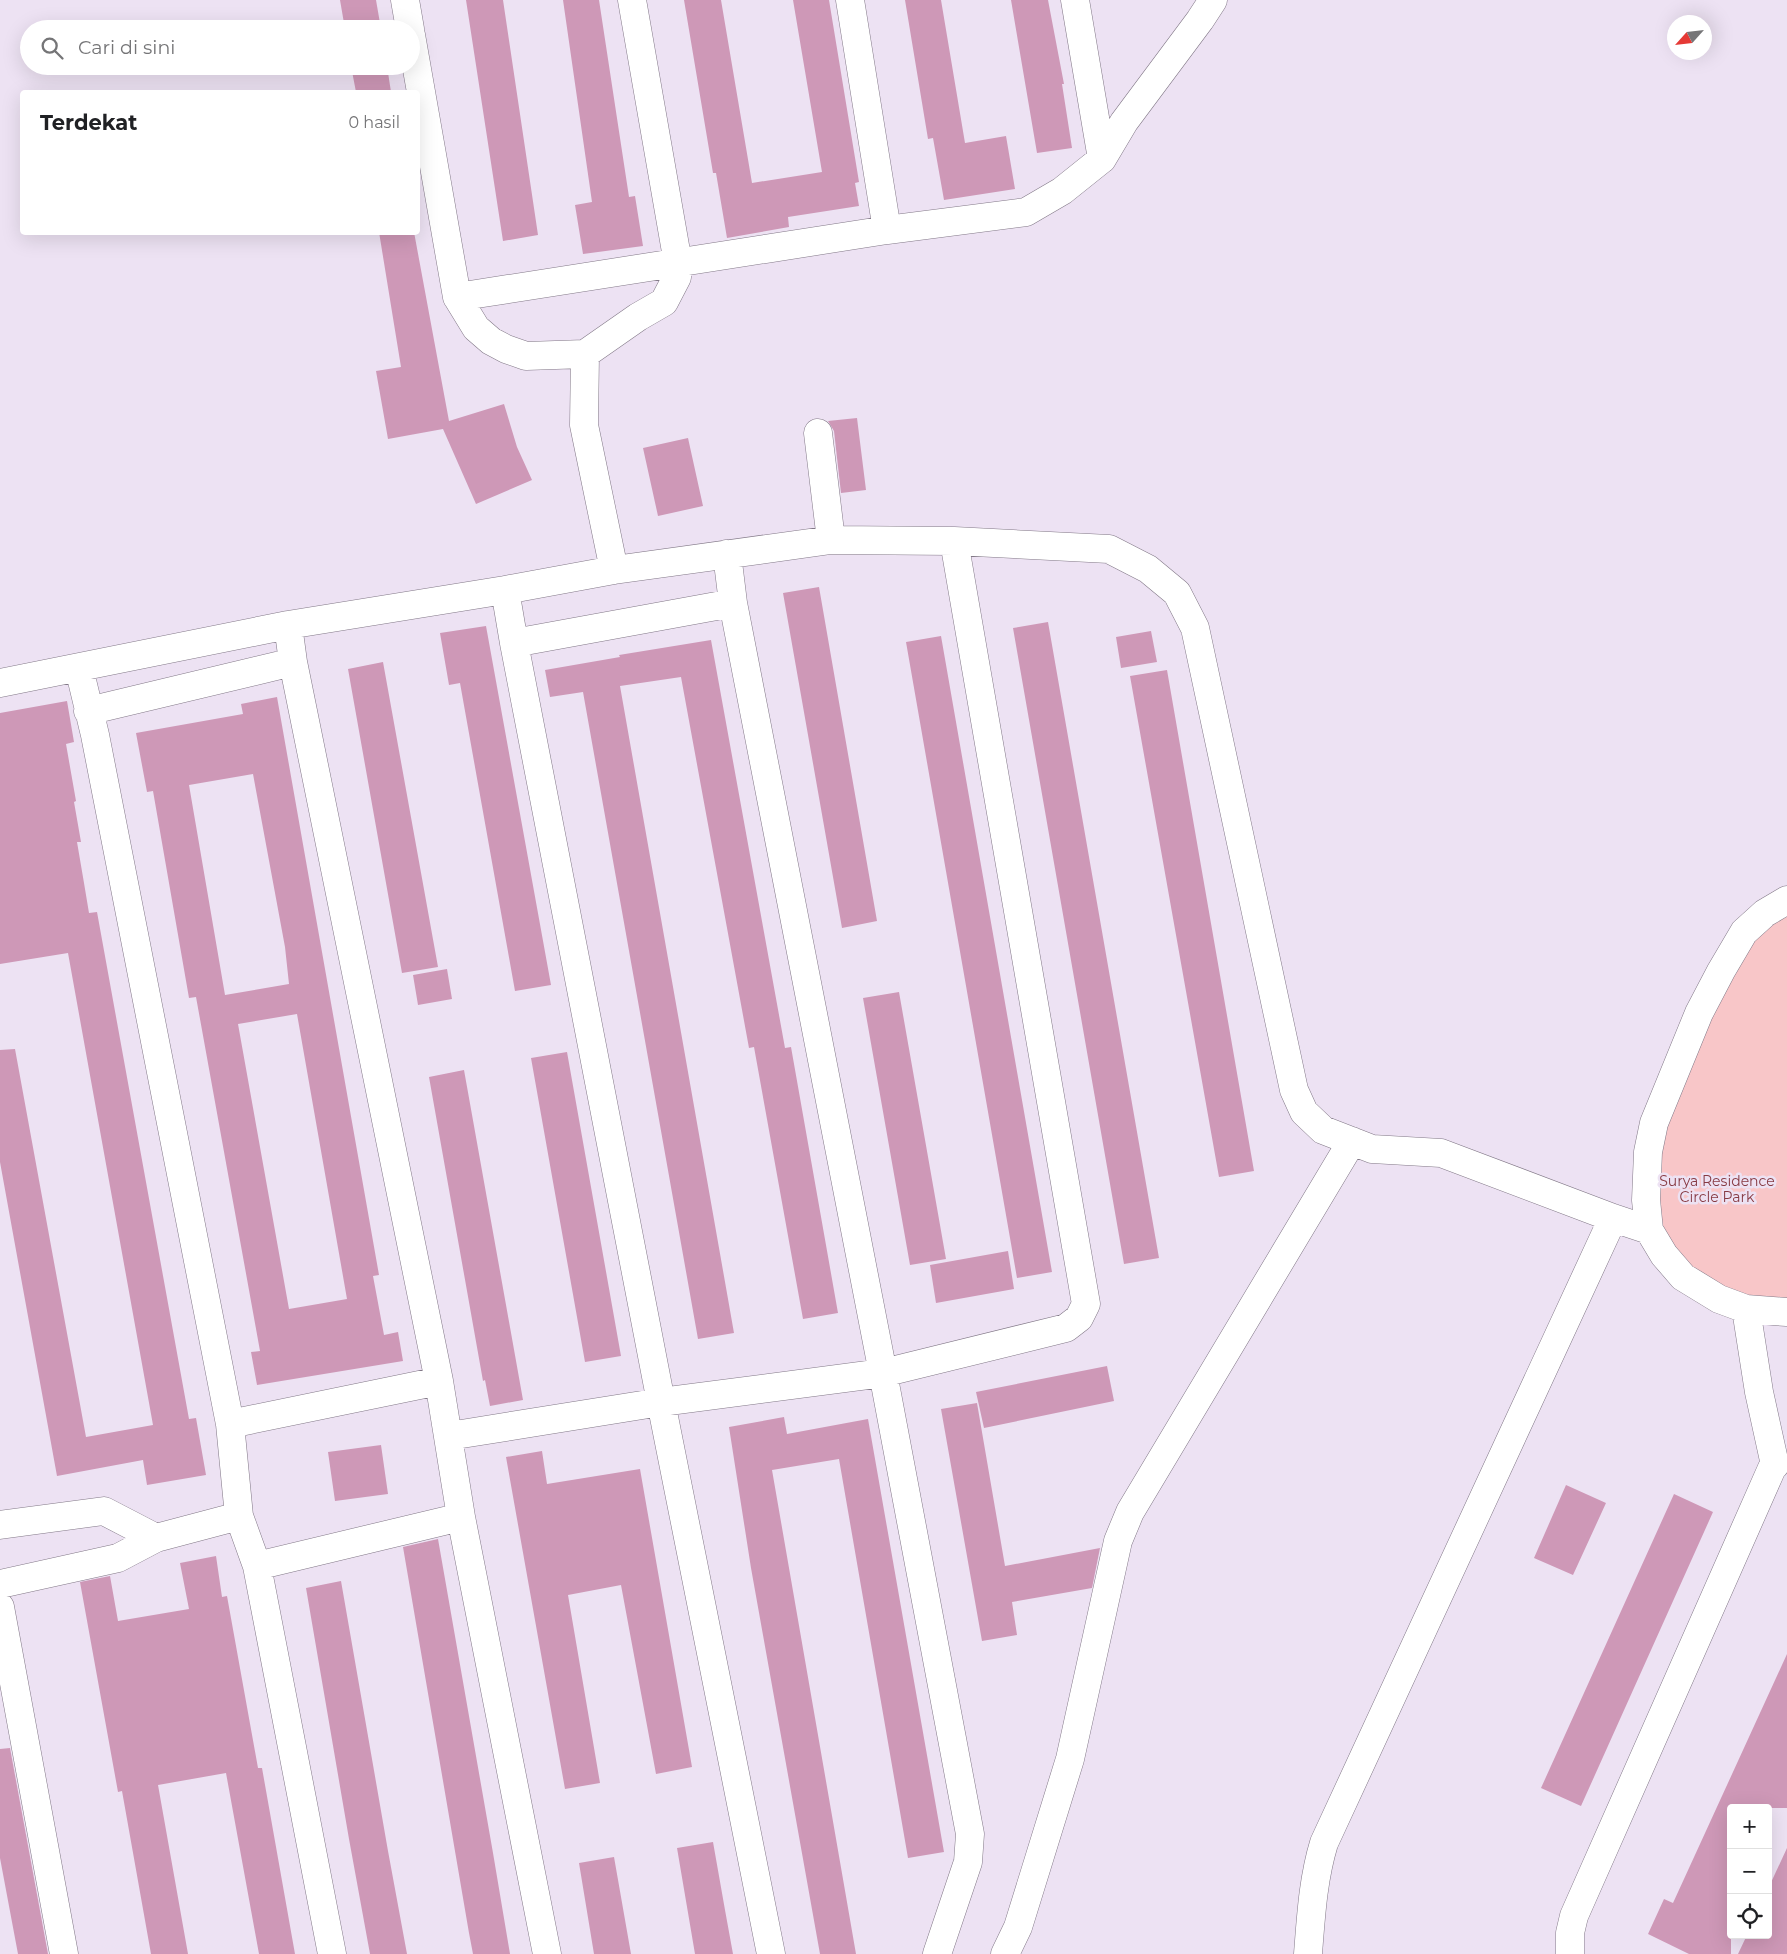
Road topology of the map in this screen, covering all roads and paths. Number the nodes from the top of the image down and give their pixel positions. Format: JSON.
{"nodes":[{"id":1,"x":405,"y":0,"type":"edge"},
{"id":2,"x":632,"y":0,"type":"edge"},
{"id":3,"x":850,"y":0,"type":"edge"},
{"id":4,"x":1075,"y":0,"type":"edge"},
{"id":5,"x":1212,"y":0,"type":"edge"},
{"id":6,"x":408,"y":20,"type":"edge"},
{"id":7,"x":418,"y":75,"type":"edge"},
{"id":8,"x":1102,"y":159,"type":"junction"},
{"id":9,"x":887,"y":230,"type":"junction"},
{"id":10,"x":678,"y":263,"type":"junction"},
{"id":11,"x":457,"y":297,"type":"junction"},
{"id":12,"x":585,"y":354,"type":"junction"},
{"id":13,"x":818,"y":433,"type":"dead end"},
{"id":14,"x":831,"y":540,"type":"junction"},
{"id":15,"x":954,"y":541,"type":"junction"},
{"id":16,"x":728,"y":554,"type":"junction"},
{"id":17,"x":614,"y":570,"type":"junction"},
{"id":18,"x":505,"y":590,"type":"junction"},
{"id":19,"x":733,"y":603,"type":"junction"},
{"id":20,"x":288,"y":625,"type":"junction"},
{"id":21,"x":514,"y":643,"type":"junction"},
{"id":22,"x":293,"y":662,"type":"junction"},
{"id":23,"x":80,"y":668,"type":"junction"},
{"id":24,"x":0,"y":683,"type":"edge"},
{"id":25,"x":88,"y":711,"type":"junction"},
{"id":26,"x":1787,"y":900,"type":"edge"},
{"id":27,"x":1362,"y":1145,"type":"junction"},
{"id":28,"x":1613,"y":1218,"type":"junction"},
{"id":29,"x":1649,"y":1230,"type":"junction"},
{"id":30,"x":1746,"y":1309,"type":"junction"},
{"id":31,"x":1787,"y":1313,"type":"edge"},
{"id":32,"x":883,"y":1373,"type":"junction"},
{"id":33,"x":439,"y":1381,"type":"junction"},
{"id":34,"x":661,"y":1402,"type":"junction"},
{"id":35,"x":230,"y":1424,"type":"junction"},
{"id":36,"x":449,"y":1436,"type":"junction"},
{"id":37,"x":1781,"y":1468,"type":"edge"},
{"id":38,"x":239,"y":1516,"type":"junction"},
{"id":39,"x":461,"y":1518,"type":"junction"},
{"id":40,"x":0,"y":1525,"type":"edge"},
{"id":41,"x":156,"y":1538,"type":"junction"},
{"id":42,"x":257,"y":1566,"type":"junction"},
{"id":43,"x":0,"y":1584,"type":"edge"},
{"id":44,"x":0,"y":1607,"type":"edge"},
{"id":45,"x":64,"y":1954,"type":"edge"},
{"id":46,"x":332,"y":1954,"type":"edge"},
{"id":47,"x":547,"y":1954,"type":"edge"},
{"id":48,"x":771,"y":1954,"type":"edge"},
{"id":49,"x":937,"y":1954,"type":"edge"},
{"id":50,"x":1005,"y":1954,"type":"edge"},
{"id":51,"x":1308,"y":1954,"type":"edge"},
{"id":52,"x":1570,"y":1954,"type":"edge"}],
"edges":[{"from":1,"to":6,"type":"street"},
{"from":2,"to":10,"type":"street"},
{"from":3,"to":9,"type":"street"},
{"from":4,"to":8,"type":"street"},
{"from":5,"to":8,"type":"street"},
{"from":7,"to":11,"type":"street"},
{"from":8,"to":9,"type":"street"},
{"from":9,"to":10,"type":"street"},
{"from":10,"to":11,"type":"street"},
{"from":10,"to":12,"type":"street"},
{"from":11,"to":12,"type":"street"},
{"from":12,"to":17,"type":"street"},
{"from":13,"to":14,"type":"street"},
{"from":14,"to":15,"type":"street"},
{"from":14,"to":16,"type":"street"},
{"from":15,"to":27,"type":"street"},
{"from":15,"to":32,"type":"street"},
{"from":16,"to":17,"type":"street"},
{"from":16,"to":19,"type":"street"},
{"from":17,"to":18,"type":"street"},
{"from":18,"to":20,"type":"street"},
{"from":18,"to":21,"type":"street"},
{"from":19,"to":21,"type":"street"},
{"from":19,"to":32,"type":"street"},
{"from":20,"to":22,"type":"street"},
{"from":20,"to":23,"type":"street"},
{"from":21,"to":34,"type":"street"},
{"from":22,"to":25,"type":"street"},
{"from":22,"to":33,"type":"street"},
{"from":23,"to":24,"type":"street"},
{"from":23,"to":25,"type":"street"},
{"from":25,"to":35,"type":"street"},
{"from":26,"to":29,"type":"street"},
{"from":27,"to":28,"type":"street"},
{"from":27,"to":50,"type":"street"},
{"from":28,"to":29,"type":"street"},
{"from":28,"to":51,"type":"street"},
{"from":29,"to":30,"type":"street"},
{"from":30,"to":31,"type":"street"},
{"from":30,"to":37,"type":"street"},
{"from":32,"to":34,"type":"street"},
{"from":32,"to":49,"type":"street"},
{"from":33,"to":35,"type":"street"},
{"from":33,"to":36,"type":"street"},
{"from":34,"to":36,"type":"street"},
{"from":34,"to":48,"type":"street"},
{"from":35,"to":38,"type":"street"},
{"from":36,"to":39,"type":"street"},
{"from":37,"to":52,"type":"street"},
{"from":38,"to":41,"type":"street"},
{"from":38,"to":42,"type":"street"},
{"from":39,"to":42,"type":"street"},
{"from":39,"to":47,"type":"street"},
{"from":40,"to":41,"type":"street"},
{"from":41,"to":43,"type":"street"},
{"from":42,"to":46,"type":"street"},
{"from":44,"to":45,"type":"street"}]}
